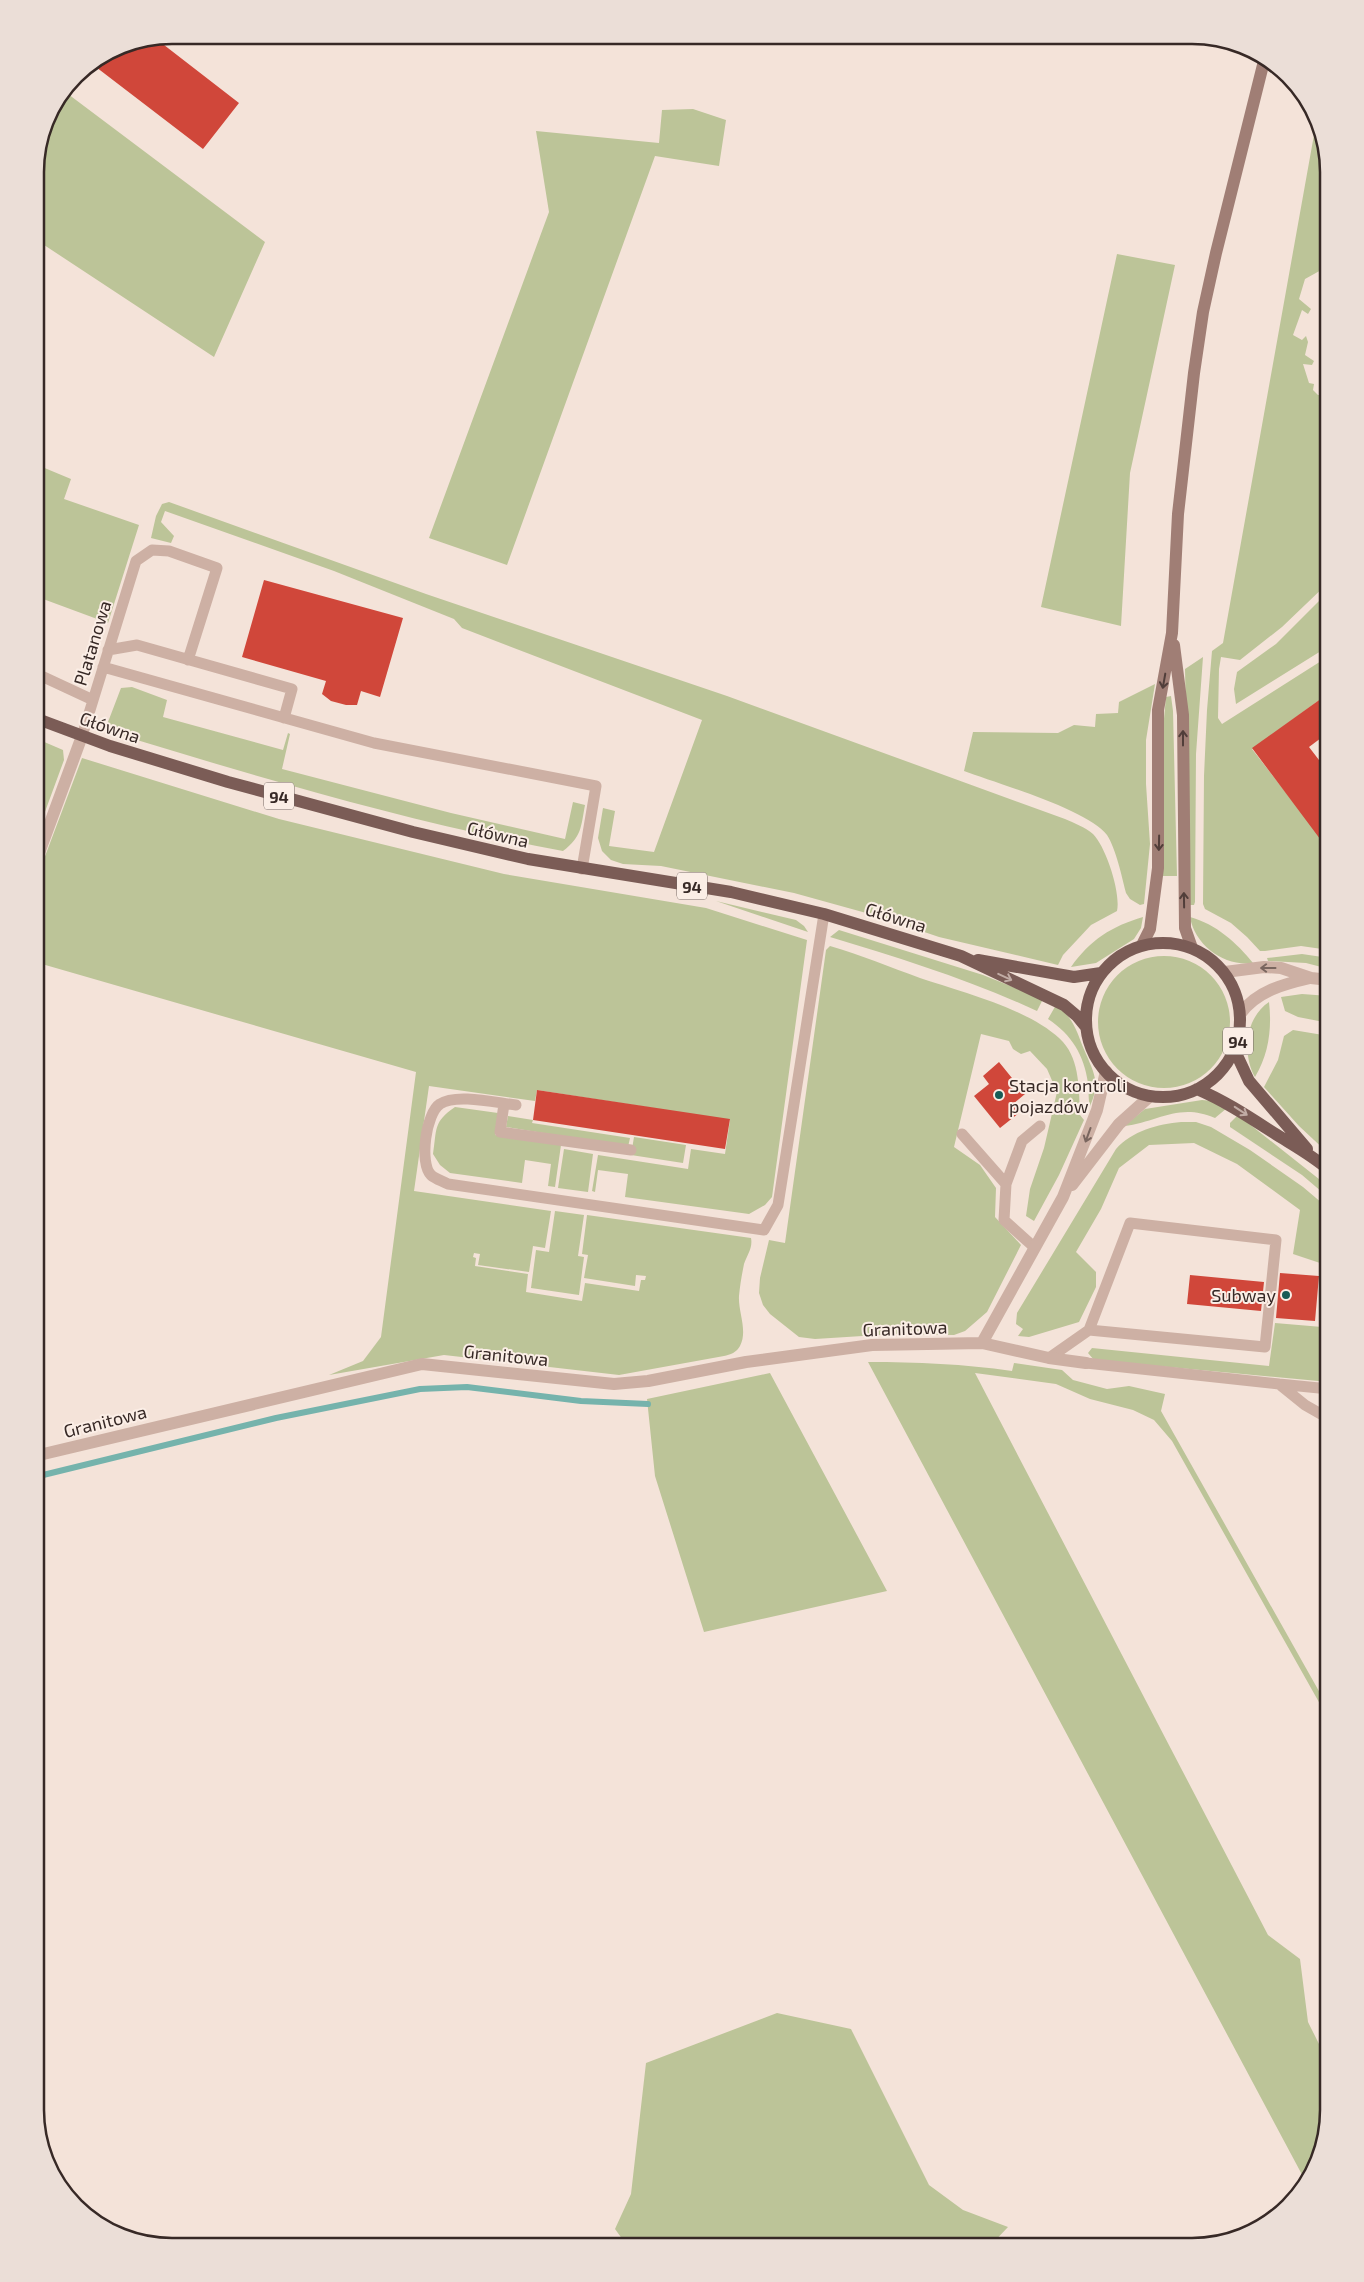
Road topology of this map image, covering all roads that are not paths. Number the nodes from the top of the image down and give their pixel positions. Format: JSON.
{"nodes":[{"id":1,"x":1263,"y":65,"type":"edge"},
{"id":2,"x":1172,"y":633,"type":"junction"},
{"id":3,"x":108,"y":650,"type":"junction"},
{"id":4,"x":188,"y":660,"type":"junction"},
{"id":5,"x":103,"y":667,"type":"junction"},
{"id":6,"x":44,"y":677,"type":"edge"},
{"id":7,"x":93,"y":700,"type":"junction"},
{"id":8,"x":284,"y":718,"type":"junction"},
{"id":9,"x":44,"y":721,"type":"edge"},
{"id":10,"x":82,"y":736,"type":"junction"},
{"id":11,"x":44,"y":839,"type":"edge"},
{"id":12,"x":582,"y":868,"type":"junction"},
{"id":13,"x":824,"y":914,"type":"junction"},
{"id":14,"x":1142,"y":945,"type":"junction"},
{"id":15,"x":1192,"y":948,"type":"junction"},
{"id":16,"x":961,"y":956,"type":"junction"},
{"id":17,"x":1225,"y":972,"type":"junction"},
{"id":18,"x":1102,"y":973,"type":"junction"},
{"id":19,"x":1311,"y":978,"type":"junction"},
{"id":20,"x":1320,"y":979,"type":"edge"},
{"id":21,"x":1241,"y":1014,"type":"junction"},
{"id":22,"x":1086,"y":1027,"type":"junction"},
{"id":23,"x":1235,"y":1051,"type":"junction"},
{"id":24,"x":1106,"y":1072,"type":"junction"},
{"id":25,"x":1197,"y":1089,"type":"junction"},
{"id":26,"x":1149,"y":1097,"type":"junction"},
{"id":27,"x":504,"y":1104,"type":"junction"},
{"id":28,"x":516,"y":1106,"type":"dead end"},
{"id":29,"x":1040,"y":1126,"type":"dead end"},
{"id":30,"x":962,"y":1134,"type":"dead end"},
{"id":31,"x":632,"y":1150,"type":"dead end"},
{"id":32,"x":1311,"y":1155,"type":"junction"},
{"id":33,"x":1320,"y":1162,"type":"edge"},
{"id":34,"x":1006,"y":1184,"type":"junction"},
{"id":35,"x":1063,"y":1196,"type":"junction"},
{"id":36,"x":1034,"y":1247,"type":"junction"},
{"id":37,"x":1089,"y":1330,"type":"junction"},
{"id":38,"x":982,"y":1343,"type":"junction"},
{"id":39,"x":1050,"y":1358,"type":"junction"},
{"id":40,"x":1086,"y":1363,"type":"joint"},
{"id":41,"x":1279,"y":1384,"type":"junction"},
{"id":42,"x":1320,"y":1388,"type":"edge"},
{"id":43,"x":1320,"y":1415,"type":"edge"},
{"id":44,"x":44,"y":1454,"type":"edge"}],
"edges":[{"from":1,"to":2,"type":"main road"},
{"from":2,"to":14,"type":"main road","one_way":true},
{"from":15,"to":2,"type":"main road","one_way":true},
{"from":3,"to":4,"type":"lane"},
{"from":3,"to":4,"type":"lane","name":"Platanowa"},
{"from":3,"to":5,"type":"lane","name":"Platanowa"},
{"from":4,"to":8,"type":"lane"},
{"from":5,"to":7,"type":"lane","name":"Platanowa"},
{"from":5,"to":8,"type":"lane"},
{"from":6,"to":7,"type":"lane"},
{"from":7,"to":10,"type":"lane","name":"Platanowa"},
{"from":8,"to":12,"type":"lane"},
{"from":9,"to":10,"type":"main road","name":"Główna","number":"94"},
{"from":10,"to":11,"type":"street"},
{"from":10,"to":12,"type":"main road","name":"Główna","number":"94"},
{"from":12,"to":13,"type":"main road","name":"Główna","number":"94"},
{"from":13,"to":16,"type":"main road","name":"Główna","number":"94"},
{"from":13,"to":27,"type":"lane"},
{"from":14,"to":15,"type":"main road","number":"94"},
{"from":14,"to":18,"type":"main road","number":"94"},
{"from":15,"to":17,"type":"main road","number":"94"},
{"from":16,"to":18,"type":"main road","name":"Główna","number":"94"},
{"from":16,"to":22,"type":"main road","name":"Główna","number":"94","one_way":true},
{"from":19,"to":17,"type":"street","one_way":true},
{"from":17,"to":21,"type":"main road","number":"94"},
{"from":18,"to":22,"type":"main road","number":"94"},
{"from":19,"to":20,"type":"street"},
{"from":19,"to":21,"type":"street"},
{"from":21,"to":23,"type":"main road","number":"94"},
{"from":22,"to":24,"type":"main road","number":"94"},
{"from":23,"to":25,"type":"main road","number":"94"},
{"from":23,"to":32,"type":"main road","number":"94"},
{"from":24,"to":26,"type":"main road","number":"94"},
{"from":24,"to":35,"type":"street","one_way":true},
{"from":25,"to":26,"type":"main road","number":"94"},
{"from":25,"to":32,"type":"main road","number":"94","one_way":true},
{"from":26,"to":35,"type":"street"},
{"from":27,"to":28,"type":"lane"},
{"from":27,"to":31,"type":"lane"},
{"from":29,"to":34,"type":"lane"},
{"from":30,"to":34,"type":"lane"},
{"from":32,"to":33,"type":"main road","number":"94"},
{"from":34,"to":36,"type":"lane"},
{"from":35,"to":36,"type":"street"},
{"from":36,"to":38,"type":"street"},
{"from":37,"to":37,"type":"lane"},
{"from":37,"to":39,"type":"lane"},
{"from":38,"to":39,"type":"street","name":"Granitowa"},
{"from":38,"to":44,"type":"street","name":"Granitowa"},
{"from":39,"to":40,"type":"street","name":"Granitowa"},
{"from":40,"to":41,"type":"lane","name":"Granitowa"},
{"from":41,"to":42,"type":"lane","name":"Granitowa"},
{"from":41,"to":43,"type":"lane"}]}
